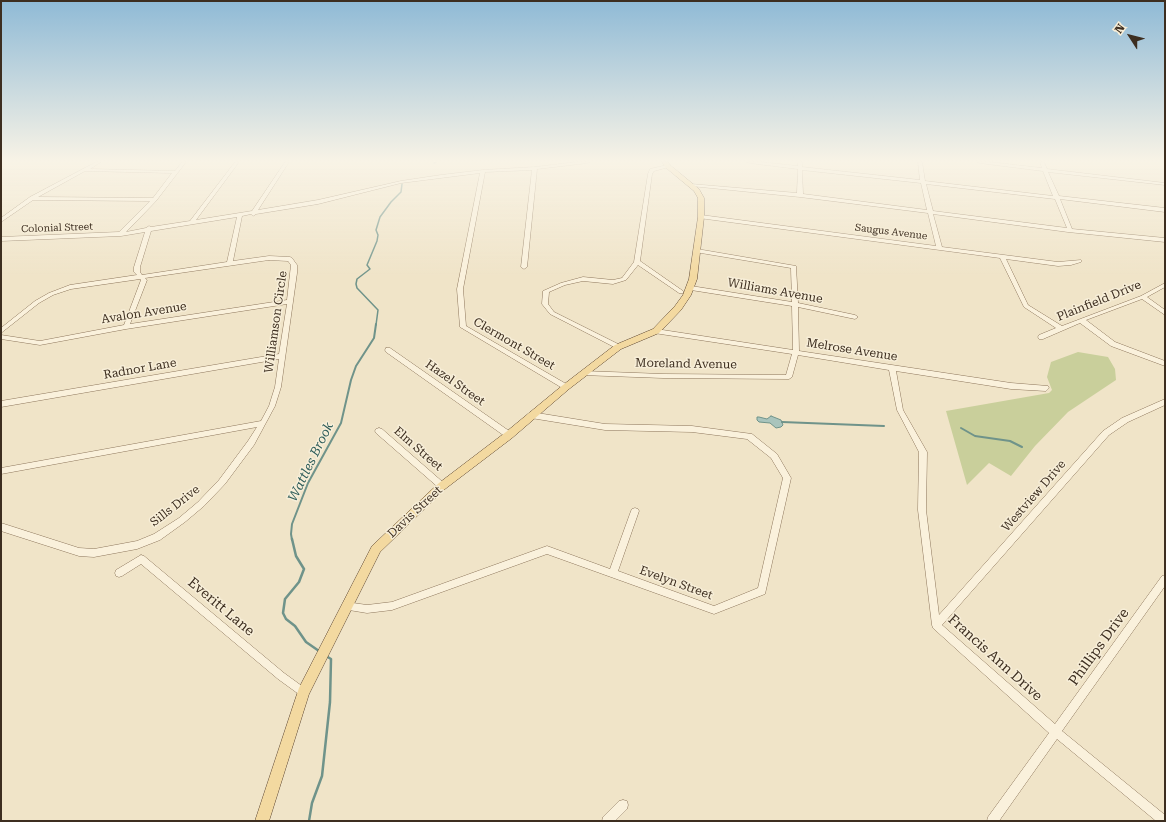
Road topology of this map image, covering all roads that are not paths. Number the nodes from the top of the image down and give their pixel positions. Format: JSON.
{"nodes":[{"id":1,"x":29,"y":200,"type":"edge"},
{"id":2,"x":154,"y":200,"type":"edge"},
{"id":3,"x":208,"y":200,"type":"edge"},
{"id":4,"x":261,"y":200,"type":"edge"},
{"id":5,"x":325,"y":200,"type":"edge"},
{"id":6,"x":477,"y":200,"type":"edge"},
{"id":7,"x":531,"y":200,"type":"edge"},
{"id":8,"x":646,"y":200,"type":"edge"},
{"id":9,"x":701,"y":200,"type":"edge"},
{"id":10,"x":841,"y":200,"type":"edge"},
{"id":11,"x":928,"y":200,"type":"edge"},
{"id":12,"x":1057,"y":200,"type":"edge"},
{"id":13,"x":1077,"y":200,"type":"edge"},
{"id":14,"x":1165,"y":210,"type":"edge"},
{"id":15,"x":931,"y":212,"type":"junction"},
{"id":16,"x":252,"y":214,"type":"junction"},
{"id":17,"x":240,"y":215,"type":"junction"},
{"id":18,"x":701,"y":217,"type":"junction"},
{"id":19,"x":1,"y":220,"type":"edge"},
{"id":20,"x":193,"y":221,"type":"junction"},
{"id":21,"x":149,"y":228,"type":"junction"},
{"id":22,"x":1070,"y":230,"type":"junction"},
{"id":23,"x":121,"y":234,"type":"junction"},
{"id":24,"x":1,"y":239,"type":"edge"},
{"id":25,"x":1165,"y":240,"type":"edge"},
{"id":26,"x":939,"y":247,"type":"junction"},
{"id":27,"x":697,"y":251,"type":"junction"},
{"id":28,"x":1002,"y":257,"type":"junction"},
{"id":29,"x":1079,"y":261,"type":"dead end"},
{"id":30,"x":637,"y":262,"type":"junction"},
{"id":31,"x":230,"y":263,"type":"junction"},
{"id":32,"x":524,"y":267,"type":"dead end"},
{"id":33,"x":140,"y":276,"type":"junction"},
{"id":34,"x":1165,"y":284,"type":"edge"},
{"id":35,"x":686,"y":292,"type":"junction"},
{"id":36,"x":1143,"y":297,"type":"junction"},
{"id":37,"x":290,"y":302,"type":"junction"},
{"id":38,"x":794,"y":304,"type":"junction"},
{"id":39,"x":1165,"y":313,"type":"edge"},
{"id":40,"x":855,"y":316,"type":"dead end"},
{"id":41,"x":1081,"y":320,"type":"junction"},
{"id":42,"x":126,"y":327,"type":"junction"},
{"id":43,"x":1061,"y":328,"type":"junction"},
{"id":44,"x":1,"y":330,"type":"edge"},
{"id":45,"x":656,"y":331,"type":"junction"},
{"id":46,"x":1,"y":337,"type":"edge"},
{"id":47,"x":1041,"y":337,"type":"dead end"},
{"id":48,"x":618,"y":347,"type":"junction"},
{"id":49,"x":388,"y":350,"type":"dead end"},
{"id":50,"x":796,"y":352,"type":"junction"},
{"id":51,"x":282,"y":356,"type":"junction"},
{"id":52,"x":1165,"y":364,"type":"edge"},
{"id":53,"x":892,"y":367,"type":"junction"},
{"id":54,"x":583,"y":373,"type":"junction"},
{"id":55,"x":566,"y":387,"type":"junction"},
{"id":56,"x":1046,"y":388,"type":"dead end"},
{"id":57,"x":1165,"y":402,"type":"edge"},
{"id":58,"x":1,"y":404,"type":"edge"},
{"id":59,"x":530,"y":415,"type":"junction"},
{"id":60,"x":263,"y":423,"type":"junction"},
{"id":61,"x":379,"y":431,"type":"dead end"},
{"id":62,"x":509,"y":435,"type":"junction"},
{"id":63,"x":1,"y":471,"type":"edge"},
{"id":64,"x":442,"y":486,"type":"junction"},
{"id":65,"x":635,"y":510,"type":"dead end"},
{"id":66,"x":1,"y":527,"type":"edge"},
{"id":67,"x":119,"y":573,"type":"dead end"},
{"id":68,"x":613,"y":573,"type":"junction"},
{"id":69,"x":1165,"y":579,"type":"edge"},
{"id":70,"x":346,"y":606,"type":"junction"},
{"id":71,"x":936,"y":625,"type":"junction"},
{"id":72,"x":303,"y":692,"type":"junction"},
{"id":73,"x":1055,"y":731,"type":"junction"},
{"id":74,"x":622,"y":805,"type":"dead end"},
{"id":75,"x":262,"y":821,"type":"edge"},
{"id":76,"x":608,"y":821,"type":"edge"},
{"id":77,"x":992,"y":821,"type":"edge"},
{"id":78,"x":1164,"y":821,"type":"edge"}],
"edges":[{"from":1,"to":19,"type":"street"},
{"from":2,"to":23,"type":"street"},
{"from":3,"to":20,"type":"street"},
{"from":4,"to":16,"type":"street"},
{"from":5,"to":16,"type":"street","name":"Colonial Street"},
{"from":6,"to":55,"type":"street","name":"Clermont Street"},
{"from":7,"to":32,"type":"street"},
{"from":8,"to":30,"type":"street"},
{"from":9,"to":18,"type":"main road"},
{"from":10,"to":15,"type":"street"},
{"from":11,"to":15,"type":"street"},
{"from":12,"to":22,"type":"street"},
{"from":13,"to":14,"type":"street"},
{"from":15,"to":22,"type":"street"},
{"from":15,"to":26,"type":"street"},
{"from":16,"to":17,"type":"street","name":"Colonial Street"},
{"from":17,"to":20,"type":"street","name":"Colonial Street"},
{"from":17,"to":31,"type":"street"},
{"from":18,"to":26,"type":"street","name":"Saugus Avenue"},
{"from":18,"to":27,"type":"main road"},
{"from":20,"to":21,"type":"street","name":"Colonial Street"},
{"from":21,"to":23,"type":"street","name":"Colonial Street"},
{"from":21,"to":33,"type":"street"},
{"from":22,"to":25,"type":"street"},
{"from":23,"to":24,"type":"street","name":"Colonial Street"},
{"from":26,"to":28,"type":"street","name":"Saugus Avenue"},
{"from":27,"to":35,"type":"main road"},
{"from":27,"to":38,"type":"street"},
{"from":28,"to":29,"type":"street","name":"Saugus Avenue"},
{"from":28,"to":43,"type":"street"},
{"from":30,"to":35,"type":"street"},
{"from":30,"to":48,"type":"street"},
{"from":31,"to":33,"type":"street","name":"Williamson Circle"},
{"from":31,"to":37,"type":"street","name":"Williamson Circle"},
{"from":33,"to":42,"type":"street"},
{"from":33,"to":44,"type":"street","name":"Williamson Circle"},
{"from":34,"to":36,"type":"street","name":"Plainfield Drive"},
{"from":35,"to":38,"type":"street","name":"Williams Avenue"},
{"from":35,"to":45,"type":"main road","name":"Davis Street"},
{"from":36,"to":39,"type":"street"},
{"from":36,"to":41,"type":"street","name":"Plainfield Drive"},
{"from":37,"to":42,"type":"street","name":"Avalon Avenue"},
{"from":37,"to":51,"type":"street","name":"Williamson Circle"},
{"from":38,"to":40,"type":"street","name":"Williams Avenue"},
{"from":38,"to":50,"type":"street"},
{"from":41,"to":43,"type":"street","name":"Plainfield Drive"},
{"from":41,"to":52,"type":"street"},
{"from":42,"to":46,"type":"street","name":"Avalon Avenue"},
{"from":43,"to":47,"type":"street","name":"Plainfield Drive"},
{"from":45,"to":48,"type":"main road","name":"Davis Street"},
{"from":45,"to":50,"type":"street","name":"Melrose Avenue"},
{"from":48,"to":54,"type":"main road","name":"Davis Street"},
{"from":49,"to":62,"type":"street","name":"Hazel Street"},
{"from":50,"to":53,"type":"street","name":"Melrose Avenue"},
{"from":50,"to":54,"type":"street","name":"Moreland Avenue"},
{"from":51,"to":58,"type":"street","name":"Radnor Lane"},
{"from":51,"to":60,"type":"street","name":"Williamson Circle"},
{"from":53,"to":56,"type":"street","name":"Melrose Avenue"},
{"from":53,"to":71,"type":"street","name":"Francis Ann Drive"},
{"from":54,"to":55,"type":"main road","name":"Davis Street"},
{"from":55,"to":59,"type":"main road","name":"Davis Street"},
{"from":57,"to":71,"type":"street","name":"Westview Drive"},
{"from":59,"to":62,"type":"main road","name":"Davis Street"},
{"from":59,"to":68,"type":"street","name":"Evelyn Street"},
{"from":60,"to":63,"type":"street"},
{"from":60,"to":66,"type":"street","name":"Sills Drive"},
{"from":61,"to":64,"type":"street","name":"Elm Street"},
{"from":62,"to":64,"type":"main road","name":"Davis Street"},
{"from":64,"to":70,"type":"main road","name":"Davis Street"},
{"from":65,"to":68,"type":"street"},
{"from":67,"to":72,"type":"street","name":"Everitt Lane"},
{"from":68,"to":70,"type":"street","name":"Evelyn Street"},
{"from":69,"to":73,"type":"street","name":"Phillips Drive"},
{"from":70,"to":72,"type":"main road","name":"Davis Street"},
{"from":71,"to":73,"type":"street","name":"Francis Ann Drive"},
{"from":72,"to":75,"type":"main road","name":"Davis Street"},
{"from":73,"to":77,"type":"street","name":"Phillips Drive"},
{"from":73,"to":78,"type":"street","name":"Francis Ann Drive"},
{"from":74,"to":76,"type":"street"}]}
